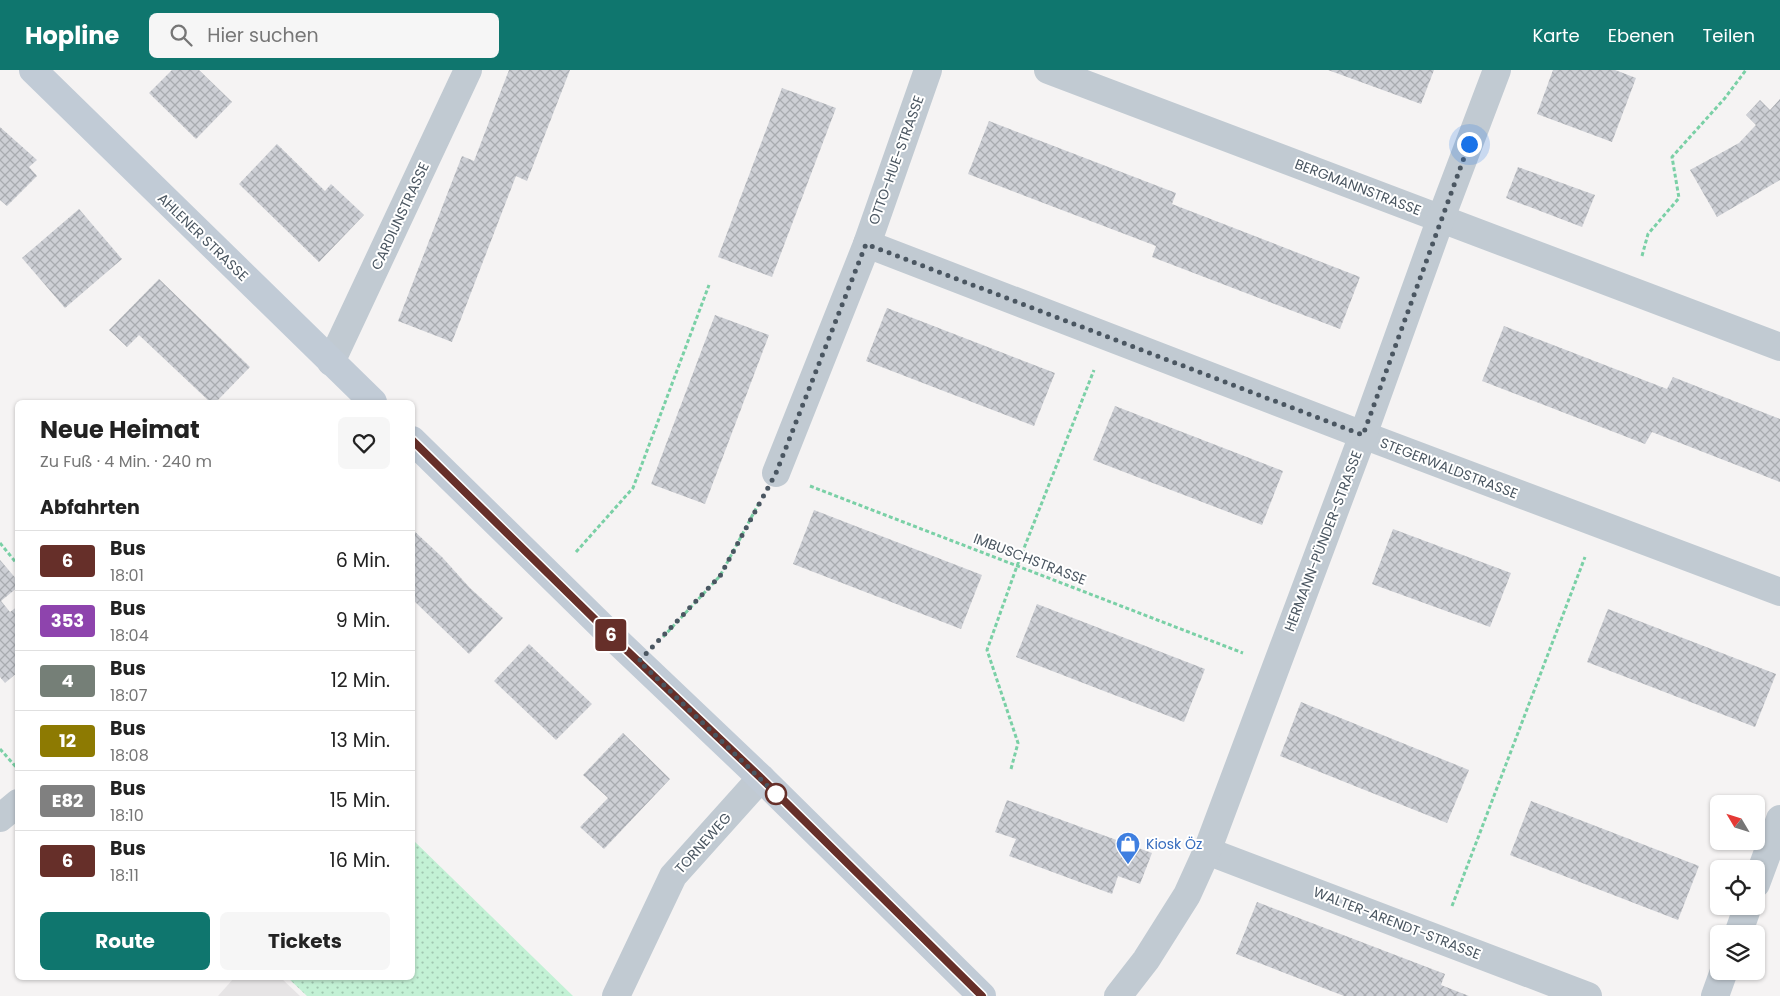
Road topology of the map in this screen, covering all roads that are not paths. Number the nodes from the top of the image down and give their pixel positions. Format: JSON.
{"nodes":[{"id":1,"x":33,"y":70,"type":"edge"},
{"id":2,"x":468,"y":70,"type":"edge"},
{"id":3,"x":928,"y":70,"type":"edge"},
{"id":4,"x":1048,"y":70,"type":"edge"},
{"id":5,"x":1497,"y":70,"type":"edge"},
{"id":6,"x":1441,"y":218,"type":"junction"},
{"id":7,"x":866,"y":244,"type":"junction"},
{"id":8,"x":1780,"y":347,"type":"edge"},
{"id":9,"x":331,"y":362,"type":"junction"},
{"id":10,"x":371,"y":400,"type":"edge"},
{"id":11,"x":1363,"y":435,"type":"junction"},
{"id":12,"x":415,"y":443,"type":"edge"},
{"id":13,"x":776,"y":473,"type":"road end"},
{"id":14,"x":1780,"y":592,"type":"edge"},
{"id":15,"x":761,"y":778,"type":"junction"},
{"id":16,"x":15,"y":806,"type":"edge"},
{"id":17,"x":0,"y":818,"type":"edge"},
{"id":18,"x":1780,"y":819,"type":"edge"},
{"id":19,"x":1207,"y":851,"type":"junction"},
{"id":20,"x":1765,"y":860,"type":"edge"},
{"id":21,"x":1721,"y":980,"type":"edge"},
{"id":22,"x":616,"y":996,"type":"edge"},
{"id":23,"x":982,"y":996,"type":"edge"},
{"id":24,"x":1118,"y":996,"type":"edge"},
{"id":25,"x":1588,"y":996,"type":"edge"},
{"id":26,"x":1715,"y":996,"type":"edge"}],
"edges":[{"from":1,"to":9,"type":"main road","name":"AHLENER STRASSE"},
{"from":2,"to":9,"type":"street","name":"CARDIJNSTRASSE"},
{"from":3,"to":7,"type":"street","name":"OTTO-HUE-STRASSE"},
{"from":4,"to":6,"type":"street","name":"BERGMANNSTRASSE"},
{"from":5,"to":6,"type":"street","name":"HERMANN-PÜNDER-STRASSE"},
{"from":6,"to":8,"type":"street","name":"BERGMANNSTRASSE"},
{"from":6,"to":11,"type":"street","name":"HERMANN-PÜNDER-STRASSE"},
{"from":7,"to":11,"type":"street","name":"STEGERWALDSTRASSE"},
{"from":7,"to":13,"type":"street","name":"OTTO-HUE-STRASSE"},
{"from":9,"to":10,"type":"main road","name":"AHLENER STRASSE"},
{"from":11,"to":14,"type":"street","name":"STEGERWALDSTRASSE"},
{"from":11,"to":19,"type":"street","name":"HERMANN-PÜNDER-STRASSE"},
{"from":12,"to":15,"type":"main road"},
{"from":15,"to":22,"type":"street","name":"TORNEWEG"},
{"from":15,"to":23,"type":"main road"},
{"from":16,"to":17,"type":"street"},
{"from":18,"to":20,"type":"street"},
{"from":19,"to":24,"type":"street","name":"HERMANN-PÜNDER-STRASSE"},
{"from":19,"to":25,"type":"street","name":"WALTER-ARENDT-STRASSE"},
{"from":21,"to":26,"type":"street"}]}
